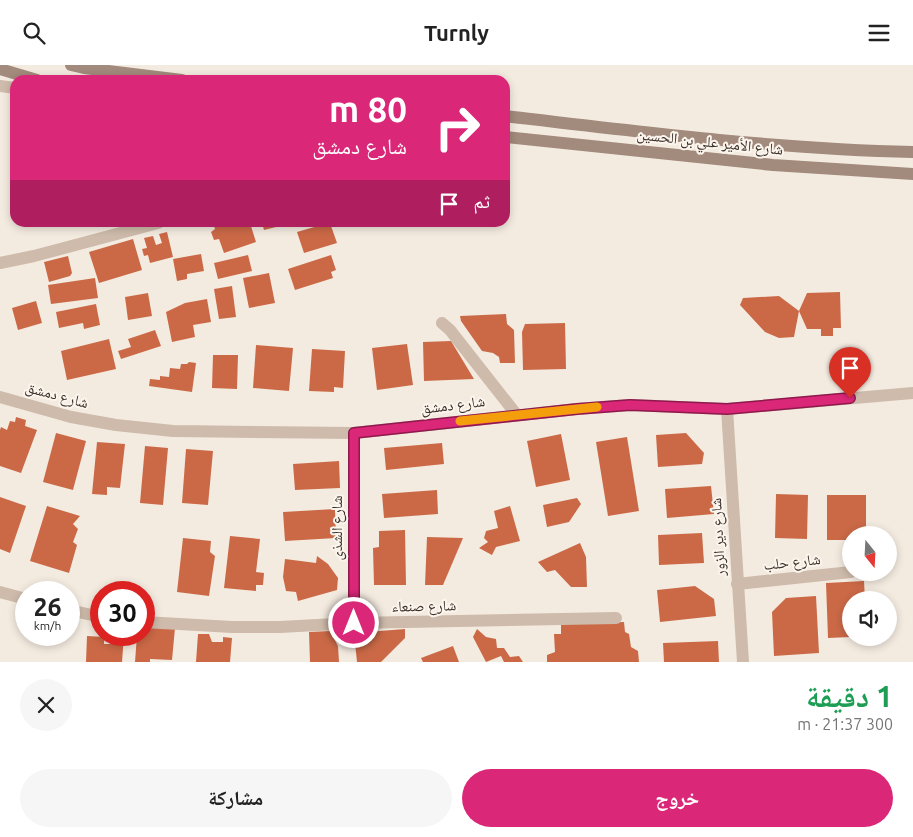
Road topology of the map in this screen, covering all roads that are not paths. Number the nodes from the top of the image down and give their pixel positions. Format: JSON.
{"nodes":[{"id":1,"x":71,"y":65,"type":"edge"},
{"id":2,"x":0,"y":69,"type":"edge"},
{"id":3,"x":20,"y":75,"type":"edge"},
{"id":4,"x":141,"y":75,"type":"edge"},
{"id":5,"x":510,"y":117,"type":"edge"},
{"id":6,"x":510,"y":138,"type":"edge"},
{"id":7,"x":913,"y":152,"type":"edge"},
{"id":8,"x":913,"y":174,"type":"edge"},
{"id":9,"x":142,"y":227,"type":"edge"},
{"id":10,"x":3,"y":262,"type":"edge"},
{"id":11,"x":442,"y":323,"type":"dead end"},
{"id":12,"x":913,"y":393,"type":"edge"},
{"id":13,"x":0,"y":397,"type":"edge"},
{"id":14,"x":727,"y":409,"type":"junction"},
{"id":15,"x":516,"y":414,"type":"junction"},
{"id":16,"x":354,"y":433,"type":"junction"},
{"id":17,"x":842,"y":573,"type":"edge"},
{"id":18,"x":737,"y":584,"type":"junction"},
{"id":19,"x":0,"y":592,"type":"edge"},
{"id":20,"x":15,"y":596,"type":"edge"},
{"id":21,"x":616,"y":618,"type":"dead end"},
{"id":22,"x":155,"y":623,"type":"edge"},
{"id":23,"x":354,"y":623,"type":"junction"},
{"id":24,"x":743,"y":662,"type":"edge"}],
"edges":[{"from":1,"to":4,"type":"main road"},
{"from":2,"to":3,"type":"main road"},
{"from":5,"to":7,"type":"main road","name":"شارع الأمير علي بن الحسين"},
{"from":6,"to":8,"type":"main road","name":"شارع الأمير علي بن الحسين"},
{"from":9,"to":10,"type":"street"},
{"from":11,"to":15,"type":"street"},
{"from":12,"to":14,"type":"street","name":"شارع دمشق"},
{"from":13,"to":16,"type":"street","name":"شارع دمشق"},
{"from":14,"to":15,"type":"street","name":"شارع دمشق"},
{"from":14,"to":18,"type":"street","name":"شارع دير الزور"},
{"from":15,"to":16,"type":"street","name":"شارع دمشق"},
{"from":16,"to":23,"type":"street","name":"شارع الشذى"},
{"from":17,"to":18,"type":"street","name":"شارع حلب"},
{"from":18,"to":24,"type":"street","name":"شارع دير الزور"},
{"from":19,"to":20,"type":"street"},
{"from":21,"to":23,"type":"street","name":"شارع صنعاء"},
{"from":22,"to":23,"type":"street","name":"شارع صنعاء"}]}
